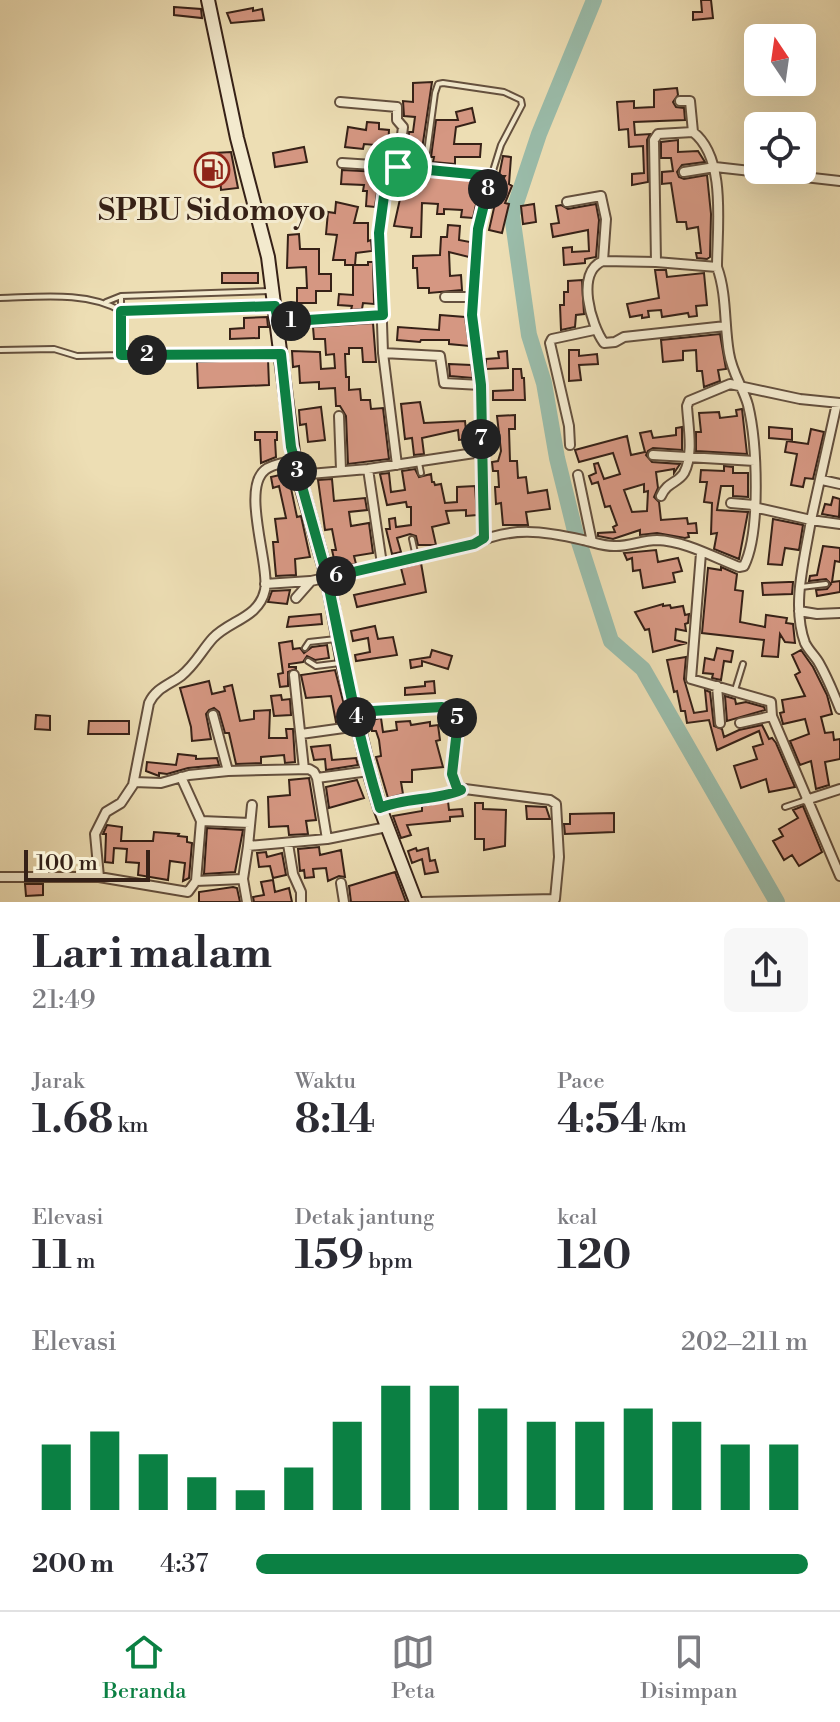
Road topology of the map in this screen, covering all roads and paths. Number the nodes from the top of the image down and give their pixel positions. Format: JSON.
{"nodes":[{"id":1,"x":208,"y":0,"type":"edge"},
{"id":2,"x":680,"y":101,"type":"dead end"},
{"id":3,"x":340,"y":102,"type":"dead end"},
{"id":4,"x":693,"y":132,"type":"junction"},
{"id":5,"x":342,"y":163,"type":"dead end"},
{"id":6,"x":388,"y":166,"type":"junction"},
{"id":7,"x":398,"y":167,"type":"junction"},
{"id":8,"x":715,"y":167,"type":"junction"},
{"id":9,"x":425,"y":168,"type":"junction"},
{"id":10,"x":684,"y":172,"type":"dead end"},
{"id":11,"x":491,"y":176,"type":"junction"},
{"id":12,"x":840,"y":181,"type":"edge"},
{"id":13,"x":567,"y":202,"type":"dead end"},
{"id":14,"x":603,"y":261,"type":"junction"},
{"id":15,"x":656,"y":262,"type":"junction"},
{"id":16,"x":717,"y":267,"type":"junction"},
{"id":17,"x":273,"y":291,"type":"junction"},
{"id":18,"x":121,"y":296,"type":"junction"},
{"id":19,"x":445,"y":297,"type":"dead end"},
{"id":20,"x":473,"y":297,"type":"junction"},
{"id":21,"x":0,"y":298,"type":"edge"},
{"id":22,"x":106,"y":302,"type":"junction"},
{"id":23,"x":275,"y":306,"type":"junction"},
{"id":24,"x":121,"y":311,"type":"junction"},
{"id":25,"x":383,"y":315,"type":"junction"},
{"id":26,"x":278,"y":322,"type":"junction"},
{"id":27,"x":726,"y":326,"type":"junction"},
{"id":28,"x":594,"y":330,"type":"junction"},
{"id":29,"x":0,"y":350,"type":"edge"},
{"id":30,"x":383,"y":353,"type":"junction"},
{"id":31,"x":281,"y":354,"type":"junction"},
{"id":32,"x":121,"y":355,"type":"junction"},
{"id":33,"x":738,"y":384,"type":"junction"},
{"id":34,"x":481,"y":385,"type":"junction"},
{"id":35,"x":839,"y":403,"type":"edge"},
{"id":36,"x":339,"y":416,"type":"dead end"},
{"id":37,"x":570,"y":445,"type":"dead end"},
{"id":38,"x":481,"y":452,"type":"junction"},
{"id":39,"x":653,"y":455,"type":"dead end"},
{"id":40,"x":688,"y":457,"type":"junction"},
{"id":41,"x":294,"y":460,"type":"junction"},
{"id":42,"x":419,"y":461,"type":"junction"},
{"id":43,"x":755,"y":461,"type":"junction"},
{"id":44,"x":397,"y":465,"type":"junction"},
{"id":45,"x":368,"y":469,"type":"junction"},
{"id":46,"x":341,"y":470,"type":"junction"},
{"id":47,"x":421,"y":473,"type":"dead end"},
{"id":48,"x":298,"y":475,"type":"junction"},
{"id":49,"x":578,"y":475,"type":"dead end"},
{"id":50,"x":822,"y":480,"type":"junction"},
{"id":51,"x":840,"y":484,"type":"edge"},
{"id":52,"x":661,"y":496,"type":"dead end"},
{"id":53,"x":731,"y":503,"type":"dead end"},
{"id":54,"x":754,"y":506,"type":"junction"},
{"id":55,"x":811,"y":520,"type":"junction"},
{"id":56,"x":840,"y":524,"type":"edge"},
{"id":57,"x":484,"y":538,"type":"junction"},
{"id":58,"x":412,"y":539,"type":"dead end"},
{"id":59,"x":592,"y":542,"type":"junction"},
{"id":60,"x":701,"y":553,"type":"junction"},
{"id":61,"x":416,"y":557,"type":"junction"},
{"id":62,"x":382,"y":564,"type":"junction"},
{"id":63,"x":327,"y":578,"type":"junction"},
{"id":64,"x":311,"y":581,"type":"junction"},
{"id":65,"x":265,"y":584,"type":"junction"},
{"id":66,"x":826,"y":584,"type":"dead end"},
{"id":67,"x":801,"y":587,"type":"junction"},
{"id":68,"x":296,"y":598,"type":"dead end"},
{"id":69,"x":799,"y":611,"type":"junction"},
{"id":70,"x":840,"y":613,"type":"edge"},
{"id":71,"x":339,"y":639,"type":"junction"},
{"id":72,"x":305,"y":648,"type":"dead end"},
{"id":73,"x":308,"y":661,"type":"dead end"},
{"id":74,"x":343,"y":663,"type":"junction"},
{"id":75,"x":743,"y":664,"type":"dead end"},
{"id":76,"x":294,"y":675,"type":"dead end"},
{"id":77,"x":717,"y":686,"type":"junction"},
{"id":78,"x":735,"y":690,"type":"junction"},
{"id":79,"x":840,"y":709,"type":"edge"},
{"id":80,"x":355,"y":712,"type":"junction"},
{"id":81,"x":213,"y":715,"type":"dead end"},
{"id":82,"x":772,"y":716,"type":"junction"},
{"id":83,"x":720,"y":723,"type":"dead end"},
{"id":84,"x":740,"y":723,"type":"dead end"},
{"id":85,"x":358,"y":726,"type":"junction"},
{"id":86,"x":301,"y":734,"type":"junction"},
{"id":87,"x":304,"y":769,"type":"junction"},
{"id":88,"x":228,"y":771,"type":"junction"},
{"id":89,"x":369,"y":771,"type":"junction"},
{"id":90,"x":181,"y":777,"type":"junction"},
{"id":91,"x":317,"y":778,"type":"junction"},
{"id":92,"x":134,"y":782,"type":"junction"},
{"id":93,"x":840,"y":789,"type":"edge"},
{"id":94,"x":461,"y":790,"type":"junction"},
{"id":95,"x":806,"y":800,"type":"junction"},
{"id":96,"x":252,"y":805,"type":"dead end"},
{"id":97,"x":785,"y":807,"type":"dead end"},
{"id":98,"x":380,"y":808,"type":"junction"},
{"id":99,"x":201,"y":821,"type":"junction"},
{"id":100,"x":250,"y":823,"type":"junction"},
{"id":101,"x":387,"y":827,"type":"junction"},
{"id":102,"x":327,"y":839,"type":"junction"},
{"id":103,"x":288,"y":844,"type":"junction"},
{"id":104,"x":248,"y":846,"type":"junction"},
{"id":105,"x":840,"y":876,"type":"edge"},
{"id":106,"x":0,"y":877,"type":"edge"},
{"id":107,"x":99,"y":877,"type":"junction"},
{"id":108,"x":243,"y":879,"type":"junction"},
{"id":109,"x":196,"y":881,"type":"junction"},
{"id":110,"x":341,"y":883,"type":"dead end"},
{"id":111,"x":190,"y":897,"type":"edge"},
{"id":112,"x":531,"y":901,"type":"edge"},
{"id":113,"x":247,"y":902,"type":"edge"},
{"id":114,"x":301,"y":902,"type":"edge"},
{"id":115,"x":344,"y":902,"type":"edge"},
{"id":116,"x":419,"y":902,"type":"edge"}],
"edges":[{"from":1,"to":17,"type":"main road"},
{"from":2,"to":4,"type":"street"},
{"from":3,"to":7,"type":"street"},
{"from":4,"to":8,"type":"street"},
{"from":4,"to":15,"type":"street"},
{"from":5,"to":6,"type":"street"},
{"from":6,"to":7,"type":"street"},
{"from":6,"to":25,"type":"street"},
{"from":7,"to":9,"type":"street"},
{"from":8,"to":10,"type":"street"},
{"from":8,"to":12,"type":"street"},
{"from":8,"to":16,"type":"street"},
{"from":9,"to":11,"type":"street"},
{"from":9,"to":11,"type":"lane"},
{"from":11,"to":20,"type":"street"},
{"from":13,"to":14,"type":"street"},
{"from":14,"to":15,"type":"street"},
{"from":14,"to":28,"type":"street"},
{"from":15,"to":16,"type":"street"},
{"from":16,"to":27,"type":"street"},
{"from":17,"to":18,"type":"lane"},
{"from":17,"to":23,"type":"main road"},
{"from":18,"to":22,"type":"lane"},
{"from":18,"to":24,"type":"lane"},
{"from":19,"to":20,"type":"street"},
{"from":20,"to":34,"type":"street"},
{"from":21,"to":22,"type":"lane"},
{"from":22,"to":24,"type":"lane"},
{"from":23,"to":24,"type":"lane"},
{"from":23,"to":26,"type":"main road"},
{"from":24,"to":32,"type":"lane"},
{"from":25,"to":26,"type":"street"},
{"from":25,"to":30,"type":"street"},
{"from":26,"to":31,"type":"main road"},
{"from":27,"to":28,"type":"street"},
{"from":27,"to":33,"type":"street"},
{"from":28,"to":37,"type":"street"},
{"from":29,"to":32,"type":"lane"},
{"from":30,"to":34,"type":"street"},
{"from":30,"to":44,"type":"street"},
{"from":31,"to":32,"type":"lane"},
{"from":31,"to":41,"type":"main road"},
{"from":33,"to":35,"type":"street"},
{"from":33,"to":40,"type":"street"},
{"from":33,"to":43,"type":"street"},
{"from":34,"to":38,"type":"street"},
{"from":35,"to":50,"type":"street"},
{"from":36,"to":46,"type":"street"},
{"from":38,"to":42,"type":"street"},
{"from":38,"to":57,"type":"street"},
{"from":39,"to":40,"type":"street"},
{"from":40,"to":43,"type":"street"},
{"from":40,"to":52,"type":"street"},
{"from":41,"to":48,"type":"main road"},
{"from":41,"to":65,"type":"street"},
{"from":42,"to":44,"type":"street"},
{"from":42,"to":47,"type":"lane"},
{"from":43,"to":54,"type":"street"},
{"from":44,"to":45,"type":"street"},
{"from":45,"to":46,"type":"street"},
{"from":45,"to":62,"type":"street"},
{"from":46,"to":48,"type":"street"},
{"from":48,"to":63,"type":"main road"},
{"from":49,"to":59,"type":"street"},
{"from":50,"to":51,"type":"street"},
{"from":50,"to":55,"type":"street"},
{"from":53,"to":54,"type":"street"},
{"from":54,"to":55,"type":"street"},
{"from":54,"to":60,"type":"street"},
{"from":55,"to":56,"type":"street"},
{"from":55,"to":67,"type":"street"},
{"from":57,"to":59,"type":"street"},
{"from":57,"to":61,"type":"street"},
{"from":58,"to":61,"type":"lane"},
{"from":59,"to":60,"type":"street"},
{"from":60,"to":77,"type":"street"},
{"from":61,"to":62,"type":"street"},
{"from":62,"to":63,"type":"street"},
{"from":63,"to":64,"type":"street"},
{"from":63,"to":71,"type":"main road"},
{"from":64,"to":65,"type":"street"},
{"from":64,"to":68,"type":"street"},
{"from":65,"to":92,"type":"street"},
{"from":66,"to":67,"type":"lane"},
{"from":67,"to":69,"type":"street"},
{"from":69,"to":70,"type":"street"},
{"from":69,"to":79,"type":"street"},
{"from":71,"to":72,"type":"lane"},
{"from":71,"to":74,"type":"main road"},
{"from":73,"to":74,"type":"lane"},
{"from":74,"to":80,"type":"main road"},
{"from":75,"to":78,"type":"lane"},
{"from":76,"to":86,"type":"street"},
{"from":77,"to":78,"type":"street"},
{"from":77,"to":83,"type":"street"},
{"from":78,"to":82,"type":"street"},
{"from":80,"to":85,"type":"main road"},
{"from":80,"to":94,"type":"street"},
{"from":81,"to":88,"type":"street"},
{"from":82,"to":84,"type":"street"},
{"from":82,"to":95,"type":"street"},
{"from":85,"to":86,"type":"street"},
{"from":85,"to":89,"type":"main road"},
{"from":86,"to":87,"type":"street"},
{"from":87,"to":88,"type":"street"},
{"from":87,"to":91,"type":"street"},
{"from":88,"to":90,"type":"street"},
{"from":89,"to":91,"type":"street"},
{"from":89,"to":98,"type":"main road"},
{"from":90,"to":92,"type":"street"},
{"from":90,"to":99,"type":"street"},
{"from":91,"to":102,"type":"street"},
{"from":92,"to":107,"type":"street"},
{"from":93,"to":95,"type":"street"},
{"from":94,"to":98,"type":"street"},
{"from":94,"to":112,"type":"street"},
{"from":95,"to":97,"type":"lane"},
{"from":95,"to":105,"type":"street"},
{"from":96,"to":100,"type":"street"},
{"from":98,"to":101,"type":"main road"},
{"from":99,"to":100,"type":"street"},
{"from":99,"to":109,"type":"street"},
{"from":100,"to":104,"type":"street"},
{"from":101,"to":102,"type":"street"},
{"from":101,"to":116,"type":"main road"},
{"from":102,"to":103,"type":"street"},
{"from":103,"to":104,"type":"street"},
{"from":103,"to":114,"type":"street"},
{"from":104,"to":108,"type":"street"},
{"from":106,"to":107,"type":"street"},
{"from":107,"to":111,"type":"street"},
{"from":108,"to":109,"type":"street"},
{"from":108,"to":113,"type":"street"},
{"from":109,"to":111,"type":"street"},
{"from":110,"to":115,"type":"street"},
{"from":112,"to":116,"type":"street"}]}
